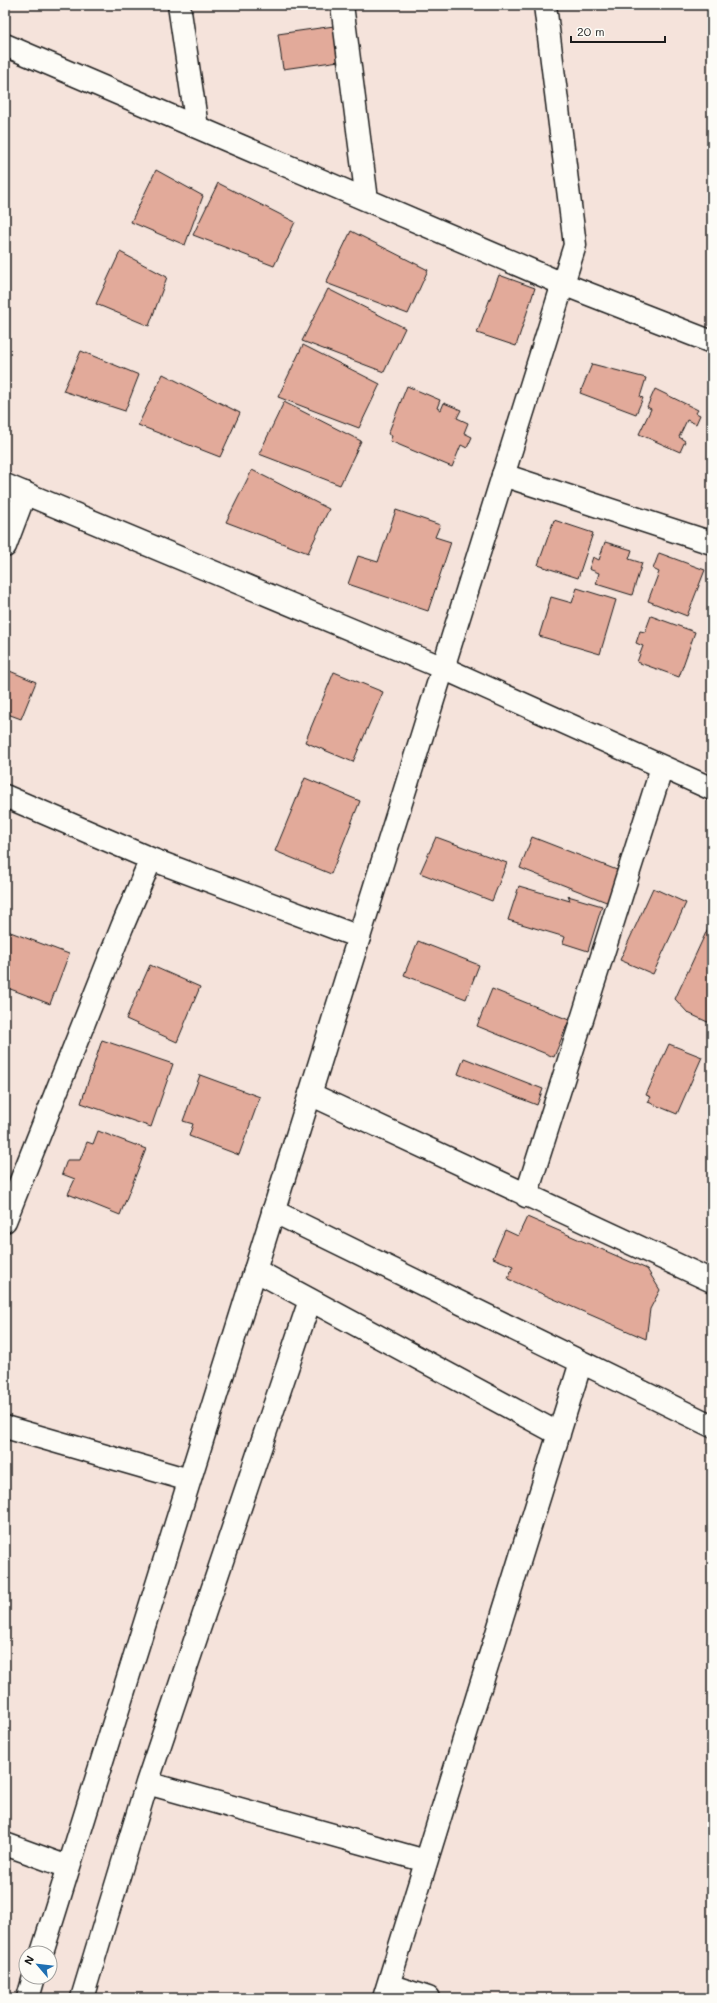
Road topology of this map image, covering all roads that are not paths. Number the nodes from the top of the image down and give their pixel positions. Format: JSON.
{"nodes":[{"id":1,"x":179,"y":5,"type":"edge"},
{"id":2,"x":342,"y":5,"type":"edge"},
{"id":3,"x":545,"y":5,"type":"edge"},
{"id":4,"x":5,"y":45,"type":"edge"},
{"id":5,"x":196,"y":127,"type":"junction"},
{"id":6,"x":367,"y":200,"type":"junction"},
{"id":7,"x":563,"y":284,"type":"junction"},
{"id":8,"x":712,"y":342,"type":"edge"},
{"id":9,"x":503,"y":475,"type":"junction"},
{"id":10,"x":5,"y":485,"type":"edge"},
{"id":11,"x":26,"y":493,"type":"junction"},
{"id":12,"x":712,"y":543,"type":"edge"},
{"id":13,"x":5,"y":546,"type":"edge"},
{"id":14,"x":443,"y":668,"type":"junction"},
{"id":15,"x":662,"y":766,"type":"junction"},
{"id":16,"x":712,"y":789,"type":"edge"},
{"id":17,"x":5,"y":796,"type":"edge"},
{"id":18,"x":150,"y":859,"type":"junction"},
{"id":19,"x":359,"y":937,"type":"junction"},
{"id":20,"x":310,"y":1094,"type":"junction"},
{"id":21,"x":526,"y":1196,"type":"junction"},
{"id":22,"x":273,"y":1211,"type":"junction"},
{"id":23,"x":5,"y":1221,"type":"edge"},
{"id":24,"x":255,"y":1270,"type":"junction"},
{"id":25,"x":712,"y":1281,"type":"edge"},
{"id":26,"x":310,"y":1300,"type":"junction"},
{"id":27,"x":581,"y":1362,"type":"junction"},
{"id":28,"x":712,"y":1426,"type":"edge"},
{"id":29,"x":5,"y":1427,"type":"edge"},
{"id":30,"x":559,"y":1434,"type":"junction"},
{"id":31,"x":189,"y":1480,"type":"junction"},
{"id":32,"x":147,"y":1783,"type":"junction"},
{"id":33,"x":5,"y":1844,"type":"edge"},
{"id":34,"x":426,"y":1861,"type":"junction"},
{"id":35,"x":68,"y":1867,"type":"junction"},
{"id":36,"x":44,"y":1945,"type":"edge"},
{"id":37,"x":32,"y":1985,"type":"edge"},
{"id":38,"x":386,"y":1992,"type":"edge"},
{"id":39,"x":28,"y":1998,"type":"edge"},
{"id":40,"x":82,"y":1998,"type":"edge"},
{"id":41,"x":428,"y":1998,"type":"edge"}],
"edges":[{"from":1,"to":5,"type":"street"},
{"from":2,"to":6,"type":"street"},
{"from":3,"to":7,"type":"street"},
{"from":4,"to":5,"type":"street"},
{"from":5,"to":6,"type":"street"},
{"from":6,"to":7,"type":"street"},
{"from":7,"to":8,"type":"street"},
{"from":7,"to":9,"type":"street"},
{"from":9,"to":12,"type":"street"},
{"from":9,"to":14,"type":"street"},
{"from":10,"to":11,"type":"street"},
{"from":11,"to":13,"type":"street"},
{"from":11,"to":14,"type":"street"},
{"from":14,"to":15,"type":"street"},
{"from":14,"to":19,"type":"street"},
{"from":15,"to":16,"type":"street"},
{"from":15,"to":21,"type":"street"},
{"from":17,"to":18,"type":"street"},
{"from":18,"to":19,"type":"street"},
{"from":18,"to":23,"type":"street"},
{"from":19,"to":20,"type":"street"},
{"from":20,"to":21,"type":"street"},
{"from":20,"to":22,"type":"street"},
{"from":21,"to":25,"type":"street"},
{"from":22,"to":24,"type":"street"},
{"from":22,"to":27,"type":"street"},
{"from":24,"to":26,"type":"street"},
{"from":24,"to":31,"type":"street"},
{"from":26,"to":30,"type":"street"},
{"from":26,"to":32,"type":"street"},
{"from":27,"to":28,"type":"street"},
{"from":27,"to":30,"type":"street"},
{"from":29,"to":31,"type":"street"},
{"from":30,"to":34,"type":"street"},
{"from":31,"to":35,"type":"street"},
{"from":32,"to":34,"type":"street"},
{"from":32,"to":40,"type":"street"},
{"from":33,"to":35,"type":"street"},
{"from":34,"to":38,"type":"street"},
{"from":35,"to":36,"type":"street"},
{"from":37,"to":39,"type":"street"},
{"from":38,"to":41,"type":"street"}]}
